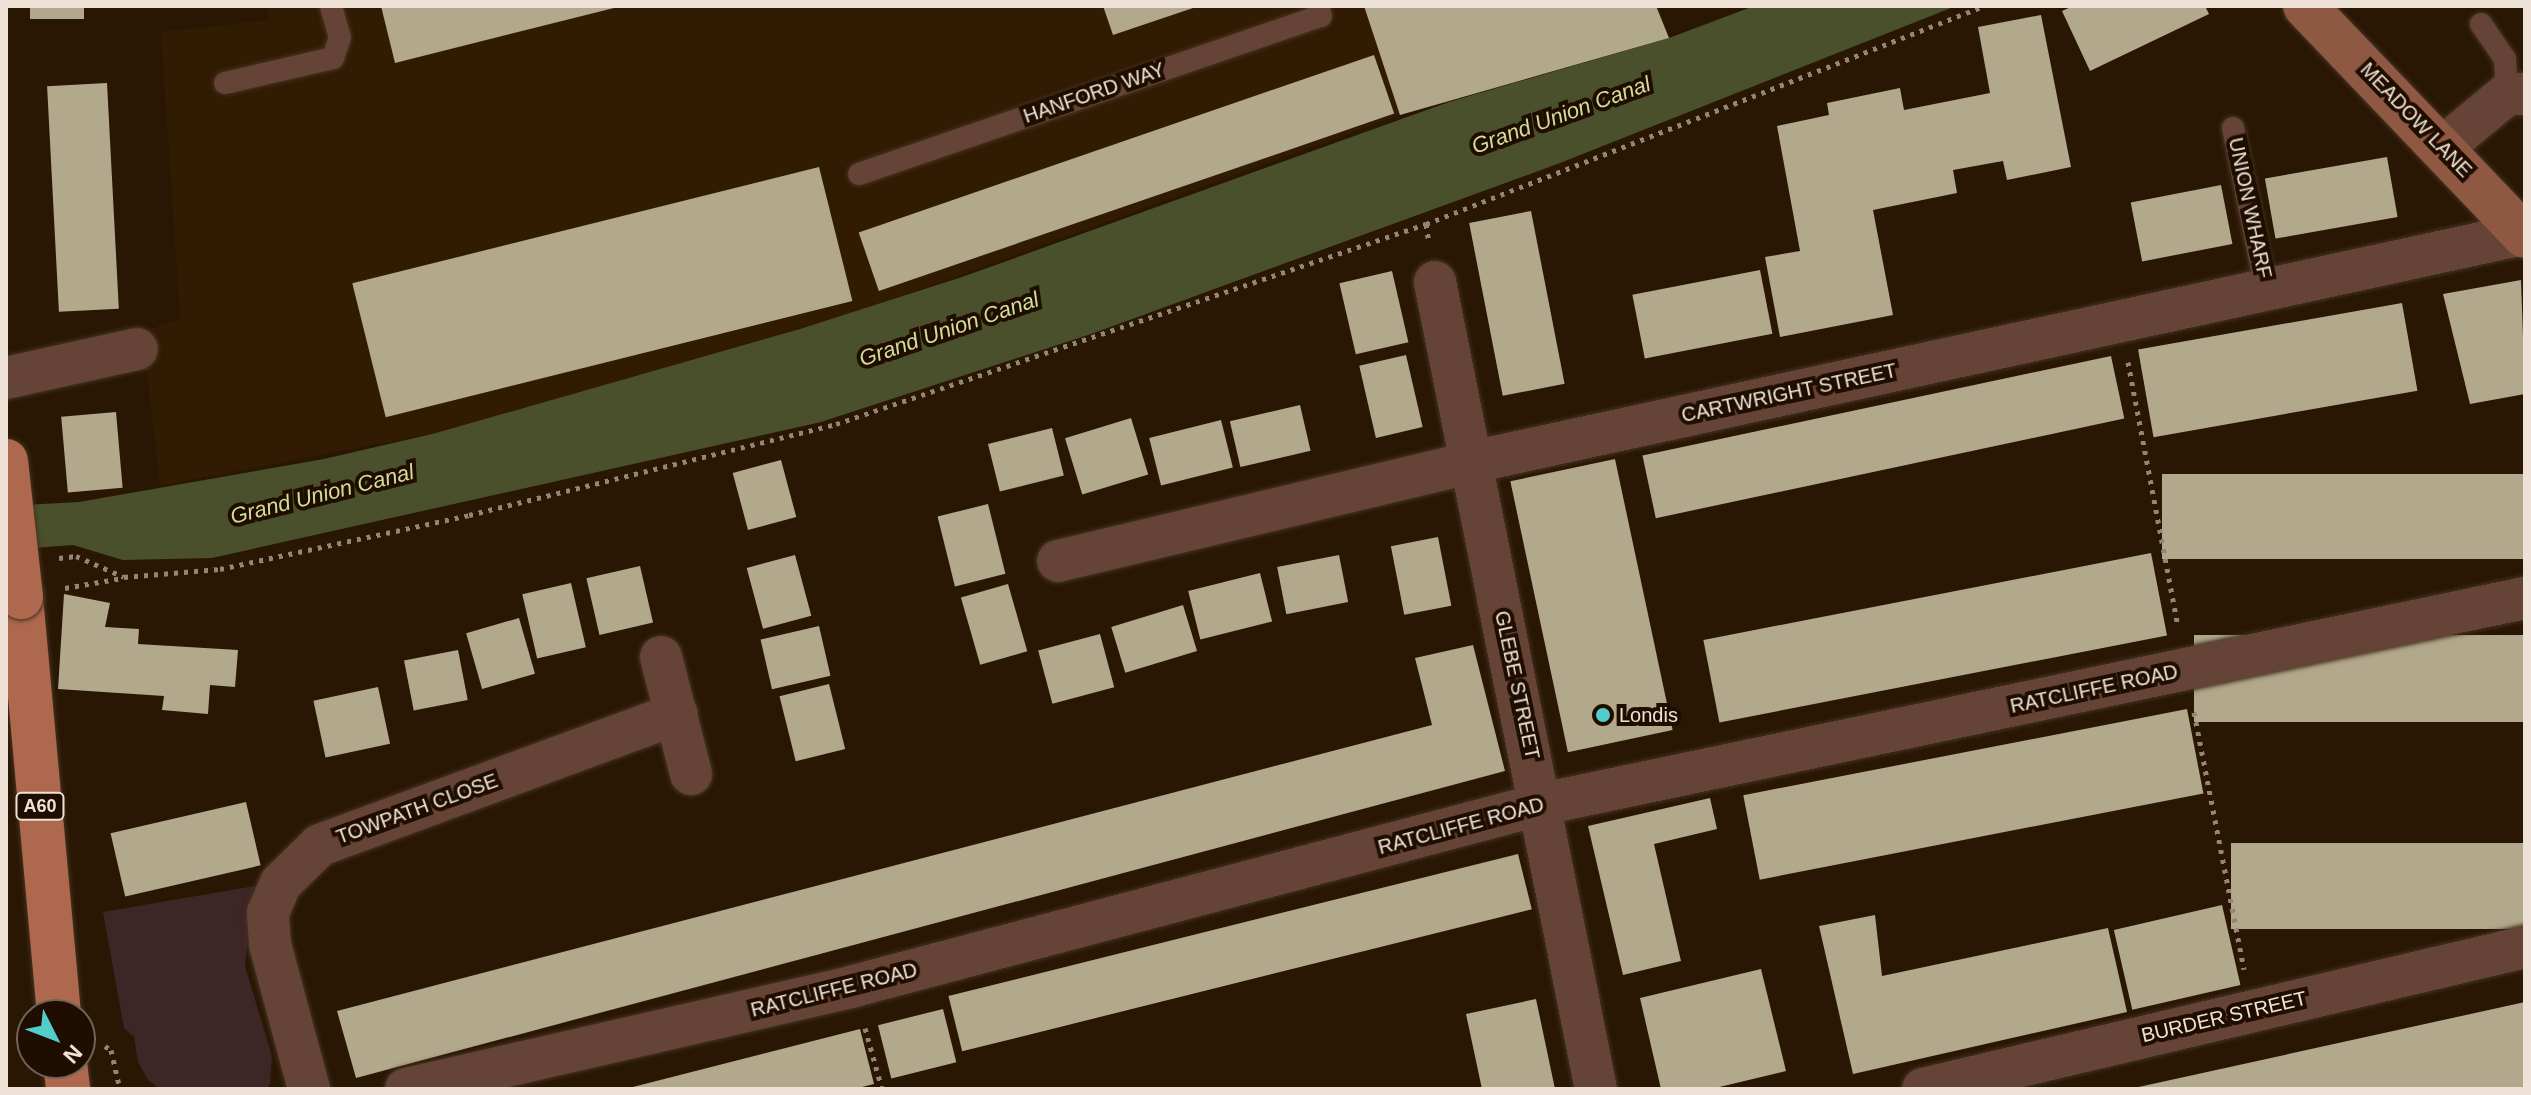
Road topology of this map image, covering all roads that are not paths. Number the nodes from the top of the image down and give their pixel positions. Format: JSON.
{"nodes":[{"id":1,"x":331,"y":6,"type":"edge"},
{"id":2,"x":1318,"y":6,"type":"edge"},
{"id":3,"x":2305,"y":6,"type":"edge"},
{"id":4,"x":2481,"y":24,"type":"dead end"},
{"id":5,"x":225,"y":83,"type":"dead end"},
{"id":6,"x":2516,"y":94,"type":"edge"},
{"id":7,"x":2233,"y":128,"type":"dead end"},
{"id":8,"x":2443,"y":147,"type":"junction"},
{"id":9,"x":859,"y":174,"type":"dead end"},
{"id":10,"x":2524,"y":235,"type":"edge"},
{"id":11,"x":1435,"y":282,"type":"dead end"},
{"id":12,"x":2266,"y":289,"type":"junction"},
{"id":13,"x":137,"y":349,"type":"dead end"},
{"id":14,"x":6,"y":378,"type":"edge"},
{"id":15,"x":6,"y":461,"type":"edge"},
{"id":16,"x":1472,"y":462,"type":"junction"},
{"id":17,"x":1058,"y":561,"type":"dead end"},
{"id":18,"x":2525,"y":598,"type":"edge"},
{"id":19,"x":661,"y":657,"type":"dead end"},
{"id":20,"x":677,"y":714,"type":"junction"},
{"id":21,"x":691,"y":774,"type":"dead end"},
{"id":22,"x":1542,"y":804,"type":"junction"},
{"id":23,"x":2525,"y":947,"type":"edge"},
{"id":24,"x":58,"y":999,"type":"edge"},
{"id":25,"x":309,"y":1089,"type":"edge"},
{"id":26,"x":406,"y":1089,"type":"edge"},
{"id":27,"x":1596,"y":1089,"type":"edge"},
{"id":28,"x":1923,"y":1089,"type":"edge"}],
"edges":[{"from":1,"to":5,"type":"lane"},
{"from":2,"to":9,"type":"lane","name":"HANFORD WAY"},
{"from":3,"to":8,"type":"street","name":"MEADOW LANE"},
{"from":4,"to":6,"type":"lane"},
{"from":6,"to":8,"type":"street"},
{"from":7,"to":12,"type":"lane","name":"UNION WHARF"},
{"from":8,"to":10,"type":"street","name":"MEADOW LANE"},
{"from":10,"to":12,"type":"street","name":"CARTWRIGHT STREET"},
{"from":11,"to":16,"type":"street","name":"GLEBE STREET"},
{"from":12,"to":16,"type":"street","name":"CARTWRIGHT STREET"},
{"from":13,"to":14,"type":"street"},
{"from":15,"to":24,"type":"main road","number":"A60","bridge":true},
{"from":16,"to":17,"type":"street","name":"CARTWRIGHT STREET"},
{"from":16,"to":22,"type":"street","name":"GLEBE STREET"},
{"from":18,"to":22,"type":"street","name":"RATCLIFFE ROAD"},
{"from":19,"to":20,"type":"street"},
{"from":20,"to":21,"type":"street"},
{"from":20,"to":25,"type":"street","name":"TOWPATH CLOSE"},
{"from":22,"to":26,"type":"street","name":"RATCLIFFE ROAD"},
{"from":22,"to":27,"type":"street","name":"GLEBE STREET"},
{"from":23,"to":28,"type":"street","name":"BURDER STREET"}]}
